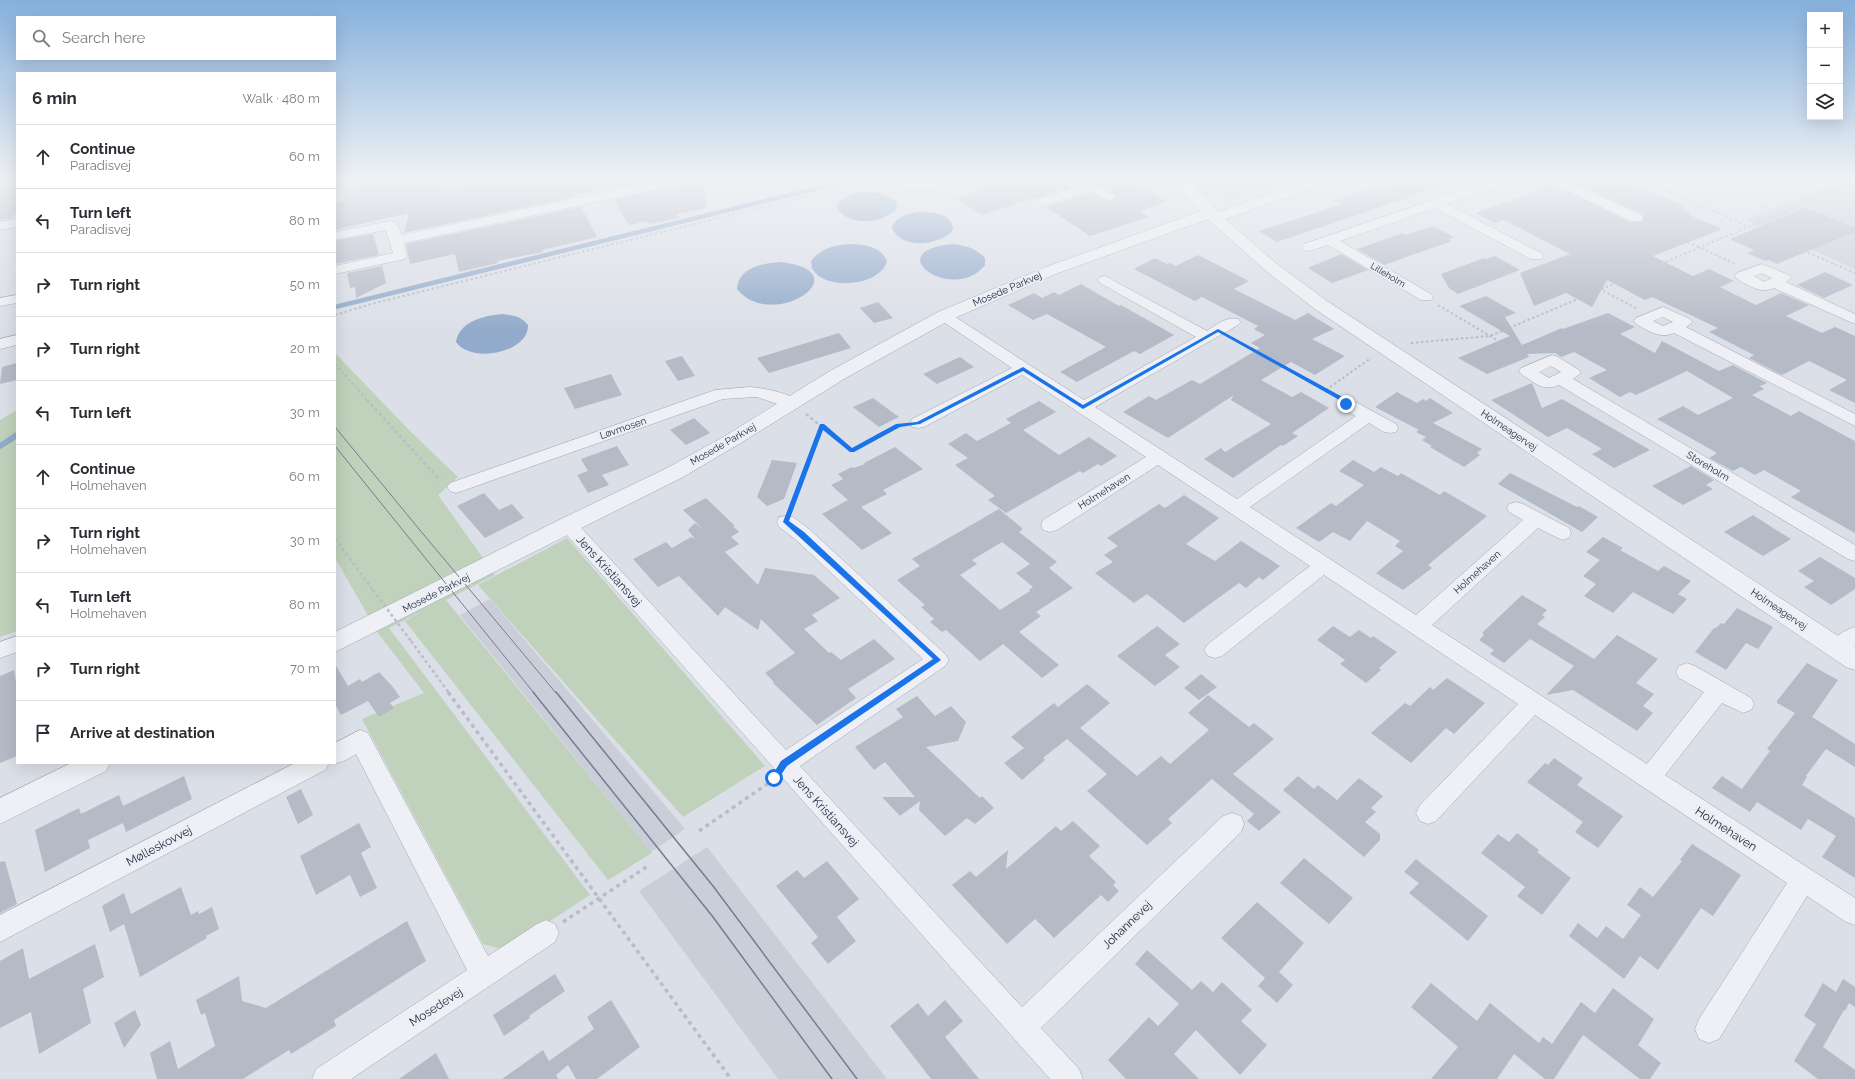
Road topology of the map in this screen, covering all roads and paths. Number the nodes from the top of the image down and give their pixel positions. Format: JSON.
{"nodes":[{"id":1,"x":367,"y":230,"type":"edge"},
{"id":2,"x":393,"y":230,"type":"edge"},
{"id":3,"x":443,"y":230,"type":"edge"},
{"id":4,"x":667,"y":230,"type":"edge"},
{"id":5,"x":1187,"y":230,"type":"edge"},
{"id":6,"x":1229,"y":230,"type":"edge"},
{"id":7,"x":1358,"y":230,"type":"edge"},
{"id":8,"x":1487,"y":230,"type":"edge"},
{"id":9,"x":1662,"y":230,"type":"edge"},
{"id":10,"x":1742,"y":230,"type":"edge"},
{"id":11,"x":1758,"y":230,"type":"edge"},
{"id":12,"x":336,"y":236,"type":"edge"},
{"id":13,"x":397,"y":240,"type":"junction"},
{"id":14,"x":1329,"y":240,"type":"junction"},
{"id":15,"x":1309,"y":247,"type":"dead end"},
{"id":16,"x":1700,"y":248,"type":"junction"},
{"id":17,"x":1536,"y":256,"type":"joint"},
{"id":18,"x":336,"y":270,"type":"edge"},
{"id":19,"x":1752,"y":272,"type":"joint"},
{"id":20,"x":1855,"y":273,"type":"edge"},
{"id":21,"x":1105,"y":280,"type":"dead end"},
{"id":22,"x":1600,"y":289,"type":"junction"},
{"id":23,"x":1432,"y":295,"type":"junction"},
{"id":24,"x":16,"y":299,"type":"edge"},
{"id":25,"x":0,"y":302,"type":"edge"},
{"id":26,"x":1412,"y":303,"type":"dead end"},
{"id":27,"x":336,"y":315,"type":"edge"},
{"id":28,"x":944,"y":316,"type":"junction"},
{"id":29,"x":1652,"y":316,"type":"joint"},
{"id":30,"x":1855,"y":320,"type":"edge"},
{"id":31,"x":1232,"y":322,"type":"dead end"},
{"id":32,"x":1213,"y":334,"type":"junction"},
{"id":33,"x":1490,"y":336,"type":"junction"},
{"id":34,"x":16,"y":340,"type":"edge"},
{"id":35,"x":0,"y":344,"type":"edge"},
{"id":36,"x":1407,"y":344,"type":"dead end"},
{"id":37,"x":1372,"y":357,"type":"dead end"},
{"id":38,"x":336,"y":365,"type":"edge"},
{"id":39,"x":1539,"y":365,"type":"joint"},
{"id":40,"x":1023,"y":368,"type":"junction"},
{"id":41,"x":1326,"y":390,"type":"junction"},
{"id":42,"x":792,"y":404,"type":"junction"},
{"id":43,"x":1346,"y":404,"type":"joint"},
{"id":44,"x":1083,"y":407,"type":"junction"},
{"id":45,"x":1368,"y":416,"type":"junction"},
{"id":46,"x":1855,"y":421,"type":"edge"},
{"id":47,"x":918,"y":423,"type":"joint"},
{"id":48,"x":822,"y":426,"type":"junction"},
{"id":49,"x":1390,"y":428,"type":"dead end"},
{"id":50,"x":1158,"y":457,"type":"junction"},
{"id":51,"x":456,"y":487,"type":"joint"},
{"id":52,"x":1236,"y":508,"type":"junction"},
{"id":53,"x":1516,"y":508,"type":"dead end"},
{"id":54,"x":1536,"y":519,"type":"junction"},
{"id":55,"x":786,"y":522,"type":"joint"},
{"id":56,"x":567,"y":525,"type":"junction"},
{"id":57,"x":1050,"y":525,"type":"dead end"},
{"id":58,"x":1562,"y":533,"type":"dead end"},
{"id":59,"x":336,"y":540,"type":"edge"},
{"id":60,"x":1855,"y":554,"type":"edge"},
{"id":61,"x":1324,"y":565,"type":"junction"},
{"id":62,"x":1417,"y":626,"type":"junction"},
{"id":63,"x":1855,"y":635,"type":"edge"},
{"id":64,"x":336,"y":642,"type":"edge"},
{"id":65,"x":16,"y":644,"type":"edge"},
{"id":66,"x":1837,"y":648,"type":"junction"},
{"id":67,"x":0,"y":650,"type":"edge"},
{"id":68,"x":1215,"y":650,"type":"dead end"},
{"id":69,"x":1855,"y":660,"type":"edge"},
{"id":70,"x":1688,"y":672,"type":"dead end"},
{"id":71,"x":1719,"y":690,"type":"junction"},
{"id":72,"x":1533,"y":702,"type":"junction"},
{"id":73,"x":1743,"y":704,"type":"dead end"},
{"id":74,"x":336,"y":753,"type":"edge"},
{"id":75,"x":95,"y":764,"type":"edge"},
{"id":76,"x":315,"y":764,"type":"edge"},
{"id":77,"x":784,"y":764,"type":"junction"},
{"id":78,"x":1649,"y":778,"type":"junction"},
{"id":79,"x":0,"y":812,"type":"edge"},
{"id":80,"x":1428,"y":813,"type":"dead end"},
{"id":81,"x":1232,"y":824,"type":"dead end"},
{"id":82,"x":700,"y":831,"type":"dead end"},
{"id":83,"x":648,"y":866,"type":"dead end"},
{"id":84,"x":1804,"y":879,"type":"junction"},
{"id":85,"x":598,"y":898,"type":"junction"},
{"id":86,"x":1855,"y":913,"type":"edge"},
{"id":87,"x":0,"y":929,"type":"edge"},
{"id":88,"x":546,"y":934,"type":"joint"},
{"id":89,"x":484,"y":975,"type":"junction"},
{"id":90,"x":1022,"y":1027,"type":"junction"},
{"id":91,"x":1709,"y":1030,"type":"dead end"},
{"id":92,"x":326,"y":1079,"type":"edge"},
{"id":93,"x":731,"y":1079,"type":"edge"},
{"id":94,"x":1069,"y":1079,"type":"edge"}],
"edges":[{"from":1,"to":12,"type":"street"},
{"from":2,"to":13,"type":"street"},
{"from":3,"to":13,"type":"street"},
{"from":4,"to":27,"type":"path"},
{"from":5,"to":28,"type":"street","name":"Mosede Parkvej"},
{"from":6,"to":66,"type":"street","name":"Holmeagervej"},
{"from":7,"to":14,"type":"street"},
{"from":8,"to":17,"type":"street"},
{"from":9,"to":16,"type":"path"},
{"from":10,"to":16,"type":"path"},
{"from":11,"to":20,"type":"path"},
{"from":13,"to":18,"type":"street"},
{"from":14,"to":15,"type":"street"},
{"from":14,"to":23,"type":"street","name":"Lilleholm"},
{"from":16,"to":19,"type":"path"},
{"from":16,"to":22,"type":"path"},
{"from":17,"to":22,"type":"path"},
{"from":19,"to":30,"type":"street"},
{"from":21,"to":32,"type":"street"},
{"from":22,"to":29,"type":"path"},
{"from":22,"to":33,"type":"path"},
{"from":23,"to":26,"type":"street"},
{"from":23,"to":33,"type":"path"},
{"from":24,"to":25,"type":"street"},
{"from":28,"to":40,"type":"street","name":"Holmehaven"},
{"from":28,"to":42,"type":"street","name":"Mosede Parkvej"},
{"from":29,"to":46,"type":"street"},
{"from":31,"to":32,"type":"street"},
{"from":32,"to":41,"type":"path"},
{"from":32,"to":44,"type":"street"},
{"from":33,"to":36,"type":"path"},
{"from":33,"to":39,"type":"path"},
{"from":34,"to":35,"type":"street"},
{"from":37,"to":41,"type":"path"},
{"from":38,"to":51,"type":"path"},
{"from":39,"to":60,"type":"street","name":"Storeholm"},
{"from":40,"to":44,"type":"street","name":"Holmehaven"},
{"from":40,"to":47,"type":"street"},
{"from":41,"to":43,"type":"path"},
{"from":42,"to":48,"type":"path"},
{"from":42,"to":51,"type":"street","name":"Løvmosen"},
{"from":42,"to":56,"type":"street","name":"Mosede Parkvej"},
{"from":43,"to":45,"type":"street"},
{"from":44,"to":50,"type":"street","name":"Holmehaven"},
{"from":45,"to":49,"type":"street"},
{"from":45,"to":52,"type":"street"},
{"from":47,"to":48,"type":"path"},
{"from":48,"to":55,"type":"path"},
{"from":50,"to":52,"type":"street","name":"Holmehaven"},
{"from":50,"to":57,"type":"street","name":"Holmehaven"},
{"from":52,"to":61,"type":"street","name":"Holmehaven"},
{"from":53,"to":54,"type":"street"},
{"from":54,"to":58,"type":"street"},
{"from":54,"to":62,"type":"street","name":"Holmehaven"},
{"from":55,"to":77,"type":"street"},
{"from":56,"to":64,"type":"street","name":"Mosede Parkvej"},
{"from":56,"to":77,"type":"street","name":"Jens Kristiansvej"},
{"from":59,"to":85,"type":"path","bridge":true},
{"from":61,"to":62,"type":"street","name":"Holmehaven"},
{"from":61,"to":68,"type":"street"},
{"from":62,"to":72,"type":"street","name":"Holmehaven"},
{"from":63,"to":66,"type":"street"},
{"from":65,"to":67,"type":"street"},
{"from":66,"to":69,"type":"street","name":"Holmeagervej"},
{"from":70,"to":71,"type":"street"},
{"from":71,"to":73,"type":"street"},
{"from":71,"to":78,"type":"street"},
{"from":72,"to":78,"type":"street","name":"Holmehaven"},
{"from":72,"to":80,"type":"street"},
{"from":74,"to":89,"type":"street"},
{"from":75,"to":79,"type":"street"},
{"from":76,"to":87,"type":"street","name":"Mølleskovvej"},
{"from":77,"to":82,"type":"path"},
{"from":77,"to":90,"type":"street","name":"Jens Kristiansvej"},
{"from":78,"to":84,"type":"street","name":"Holmehaven"},
{"from":81,"to":90,"type":"street","name":"Johannevej"},
{"from":83,"to":85,"type":"path"},
{"from":84,"to":86,"type":"street","name":"Holmehaven"},
{"from":84,"to":91,"type":"street"},
{"from":85,"to":88,"type":"path"},
{"from":85,"to":93,"type":"path"},
{"from":88,"to":89,"type":"street","name":"Mosedevej"},
{"from":89,"to":92,"type":"street","name":"Mosedevej"},
{"from":90,"to":94,"type":"street","name":"Jens Kristiansvej"}]}
